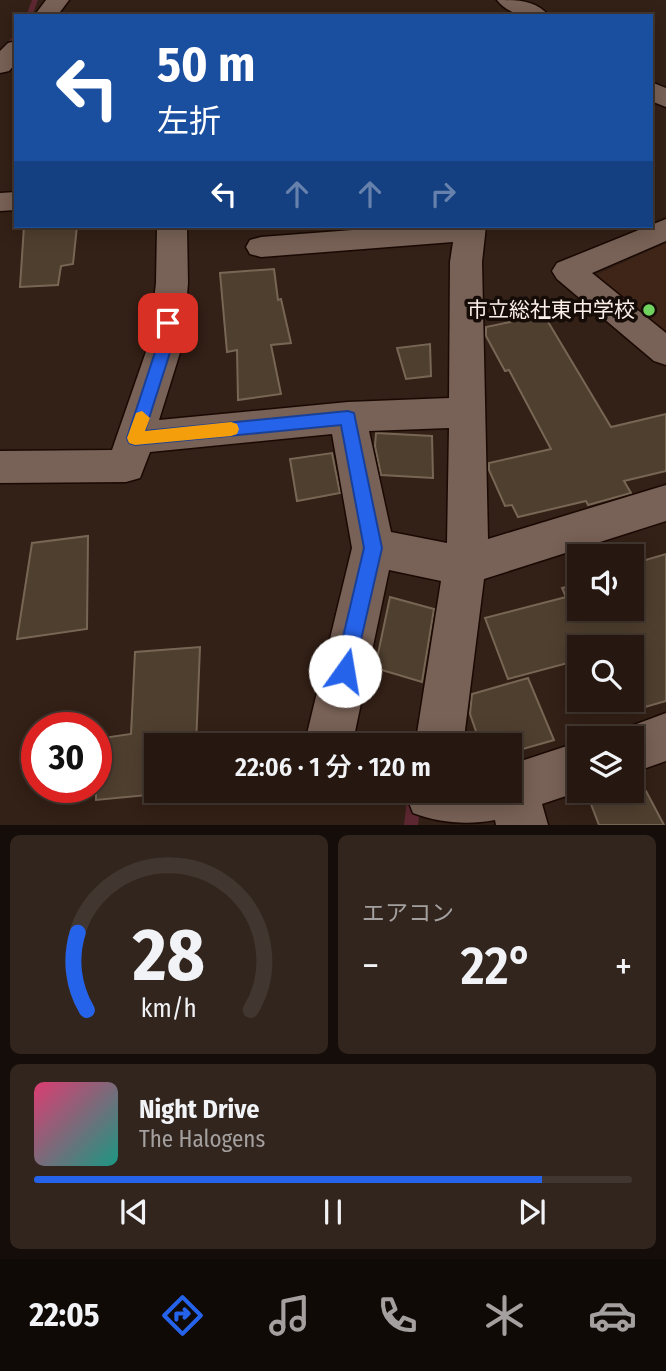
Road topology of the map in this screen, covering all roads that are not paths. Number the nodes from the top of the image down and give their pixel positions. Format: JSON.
{"nodes":[{"id":1,"x":58,"y":0,"type":"edge"},
{"id":2,"x":508,"y":0,"type":"edge"},
{"id":3,"x":46,"y":14,"type":"edge"},
{"id":4,"x":533,"y":14,"type":"edge"},
{"id":5,"x":14,"y":50,"type":"edge"},
{"id":6,"x":0,"y":66,"type":"edge"},
{"id":7,"x":172,"y":228,"type":"edge"},
{"id":8,"x":666,"y":229,"type":"edge"},
{"id":9,"x":464,"y":230,"type":"edge"},
{"id":10,"x":261,"y":247,"type":"dead end"},
{"id":11,"x":666,"y":352,"type":"edge"},
{"id":12,"x":459,"y":411,"type":"junction"},
{"id":13,"x":348,"y":417,"type":"junction"},
{"id":14,"x":135,"y":438,"type":"junction"},
{"id":15,"x":0,"y":467,"type":"edge"},
{"id":16,"x":666,"y":503,"type":"edge"},
{"id":17,"x":373,"y":548,"type":"junction"},
{"id":18,"x":454,"y":564,"type":"junction"},
{"id":19,"x":331,"y":733,"type":"edge"},
{"id":20,"x":440,"y":733,"type":"edge"},
{"id":21,"x":666,"y":737,"type":"edge"},
{"id":22,"x":644,"y":745,"type":"edge"},
{"id":23,"x":567,"y":775,"type":"edge"},
{"id":24,"x":430,"y":804,"type":"edge"},
{"id":25,"x":518,"y":808,"type":"edge"}],
"edges":[{"from":1,"to":3,"type":"street"},
{"from":2,"to":4,"type":"street"},
{"from":5,"to":6,"type":"street"},
{"from":7,"to":14,"type":"street"},
{"from":8,"to":11,"type":"street"},
{"from":9,"to":10,"type":"street"},
{"from":9,"to":12,"type":"street"},
{"from":12,"to":13,"type":"street"},
{"from":12,"to":18,"type":"street"},
{"from":13,"to":14,"type":"street"},
{"from":13,"to":17,"type":"street"},
{"from":14,"to":15,"type":"street"},
{"from":16,"to":18,"type":"street"},
{"from":17,"to":18,"type":"street"},
{"from":17,"to":19,"type":"street"},
{"from":18,"to":20,"type":"street"},
{"from":21,"to":22,"type":"street"},
{"from":23,"to":25,"type":"street"},
{"from":24,"to":25,"type":"street"}]}
